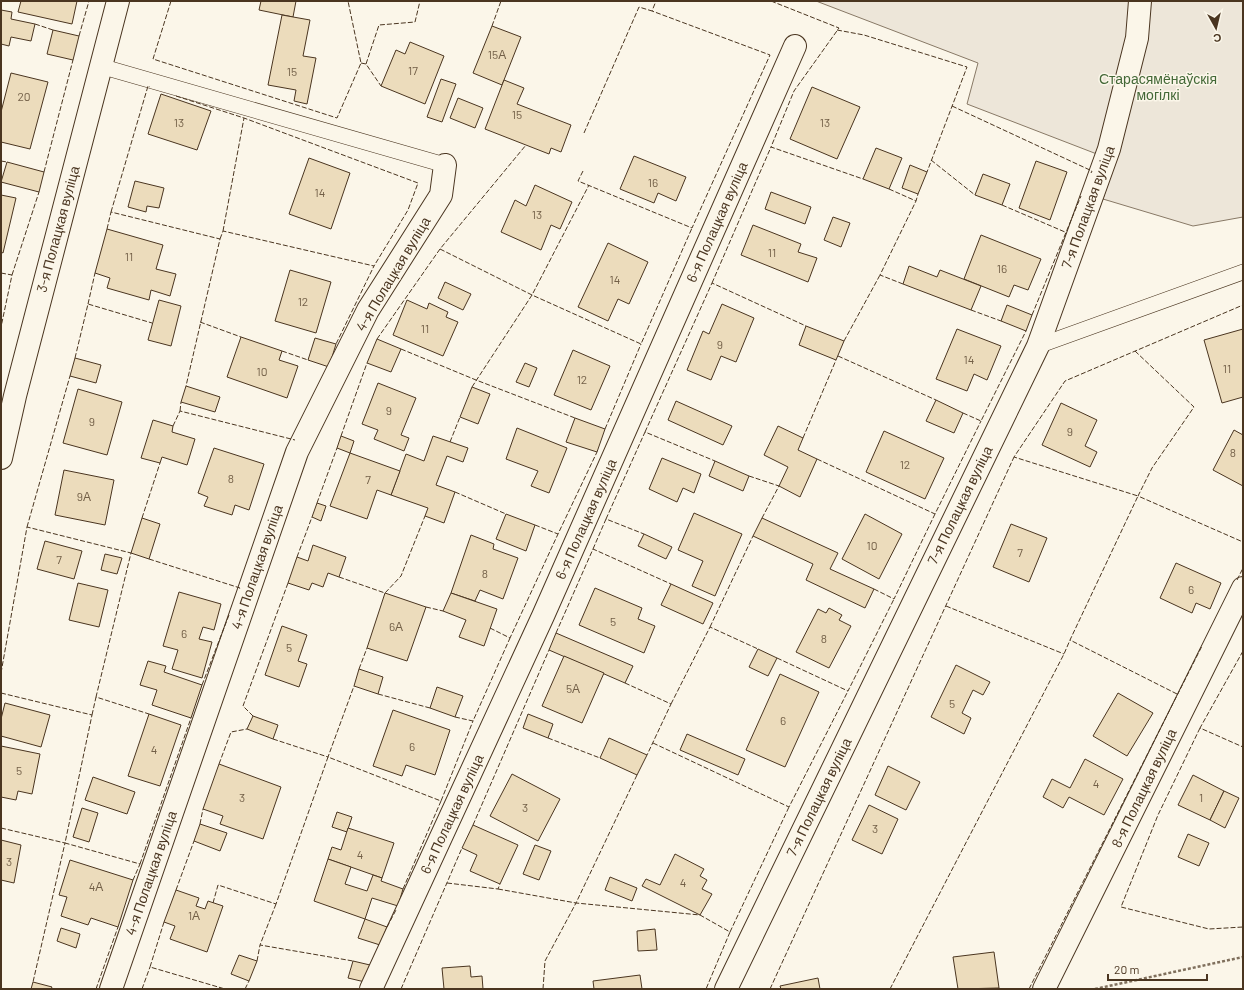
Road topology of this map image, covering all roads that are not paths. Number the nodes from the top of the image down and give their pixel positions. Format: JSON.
{"nodes":[{"id":1,"x":118,"y":1,"type":"edge"},
{"id":2,"x":1140,"y":1,"type":"edge"},
{"id":3,"x":795,"y":46,"type":"dead end"},
{"id":4,"x":100,"y":66,"type":"junction"},
{"id":5,"x":445,"y":165,"type":"joint"},
{"id":6,"x":1243,"y":272,"type":"edge"},
{"id":7,"x":1038,"y":346,"type":"junction"},
{"id":8,"x":8,"y":395,"type":"edge"},
{"id":9,"x":1,"y":458,"type":"edge"},
{"id":10,"x":1243,"y":588,"type":"edge"},
{"id":11,"x":111,"y":989,"type":"edge"},
{"id":12,"x":371,"y":989,"type":"edge"},
{"id":13,"x":726,"y":989,"type":"edge"},
{"id":14,"x":1044,"y":989,"type":"edge"}],
"edges":[{"from":1,"to":4,"type":"street","name":"3-я Полацкая вуліца"},
{"from":2,"to":7,"type":"street","name":"7-я Полацкая вуліца"},
{"from":3,"to":12,"type":"street","name":"6-я Полацкая вуліца"},
{"from":4,"to":5,"type":"lane"},
{"from":4,"to":8,"type":"street","name":"3-я Полацкая вуліца"},
{"from":5,"to":11,"type":"street","name":"4-я Полацкая вуліца"},
{"from":6,"to":7,"type":"lane"},
{"from":7,"to":13,"type":"street","name":"7-я Полацкая вуліца"},
{"from":8,"to":9,"type":"street","name":"3-я Полацкая вуліца"},
{"from":10,"to":14,"type":"street","name":"8-я Полацкая вуліца"}]}
